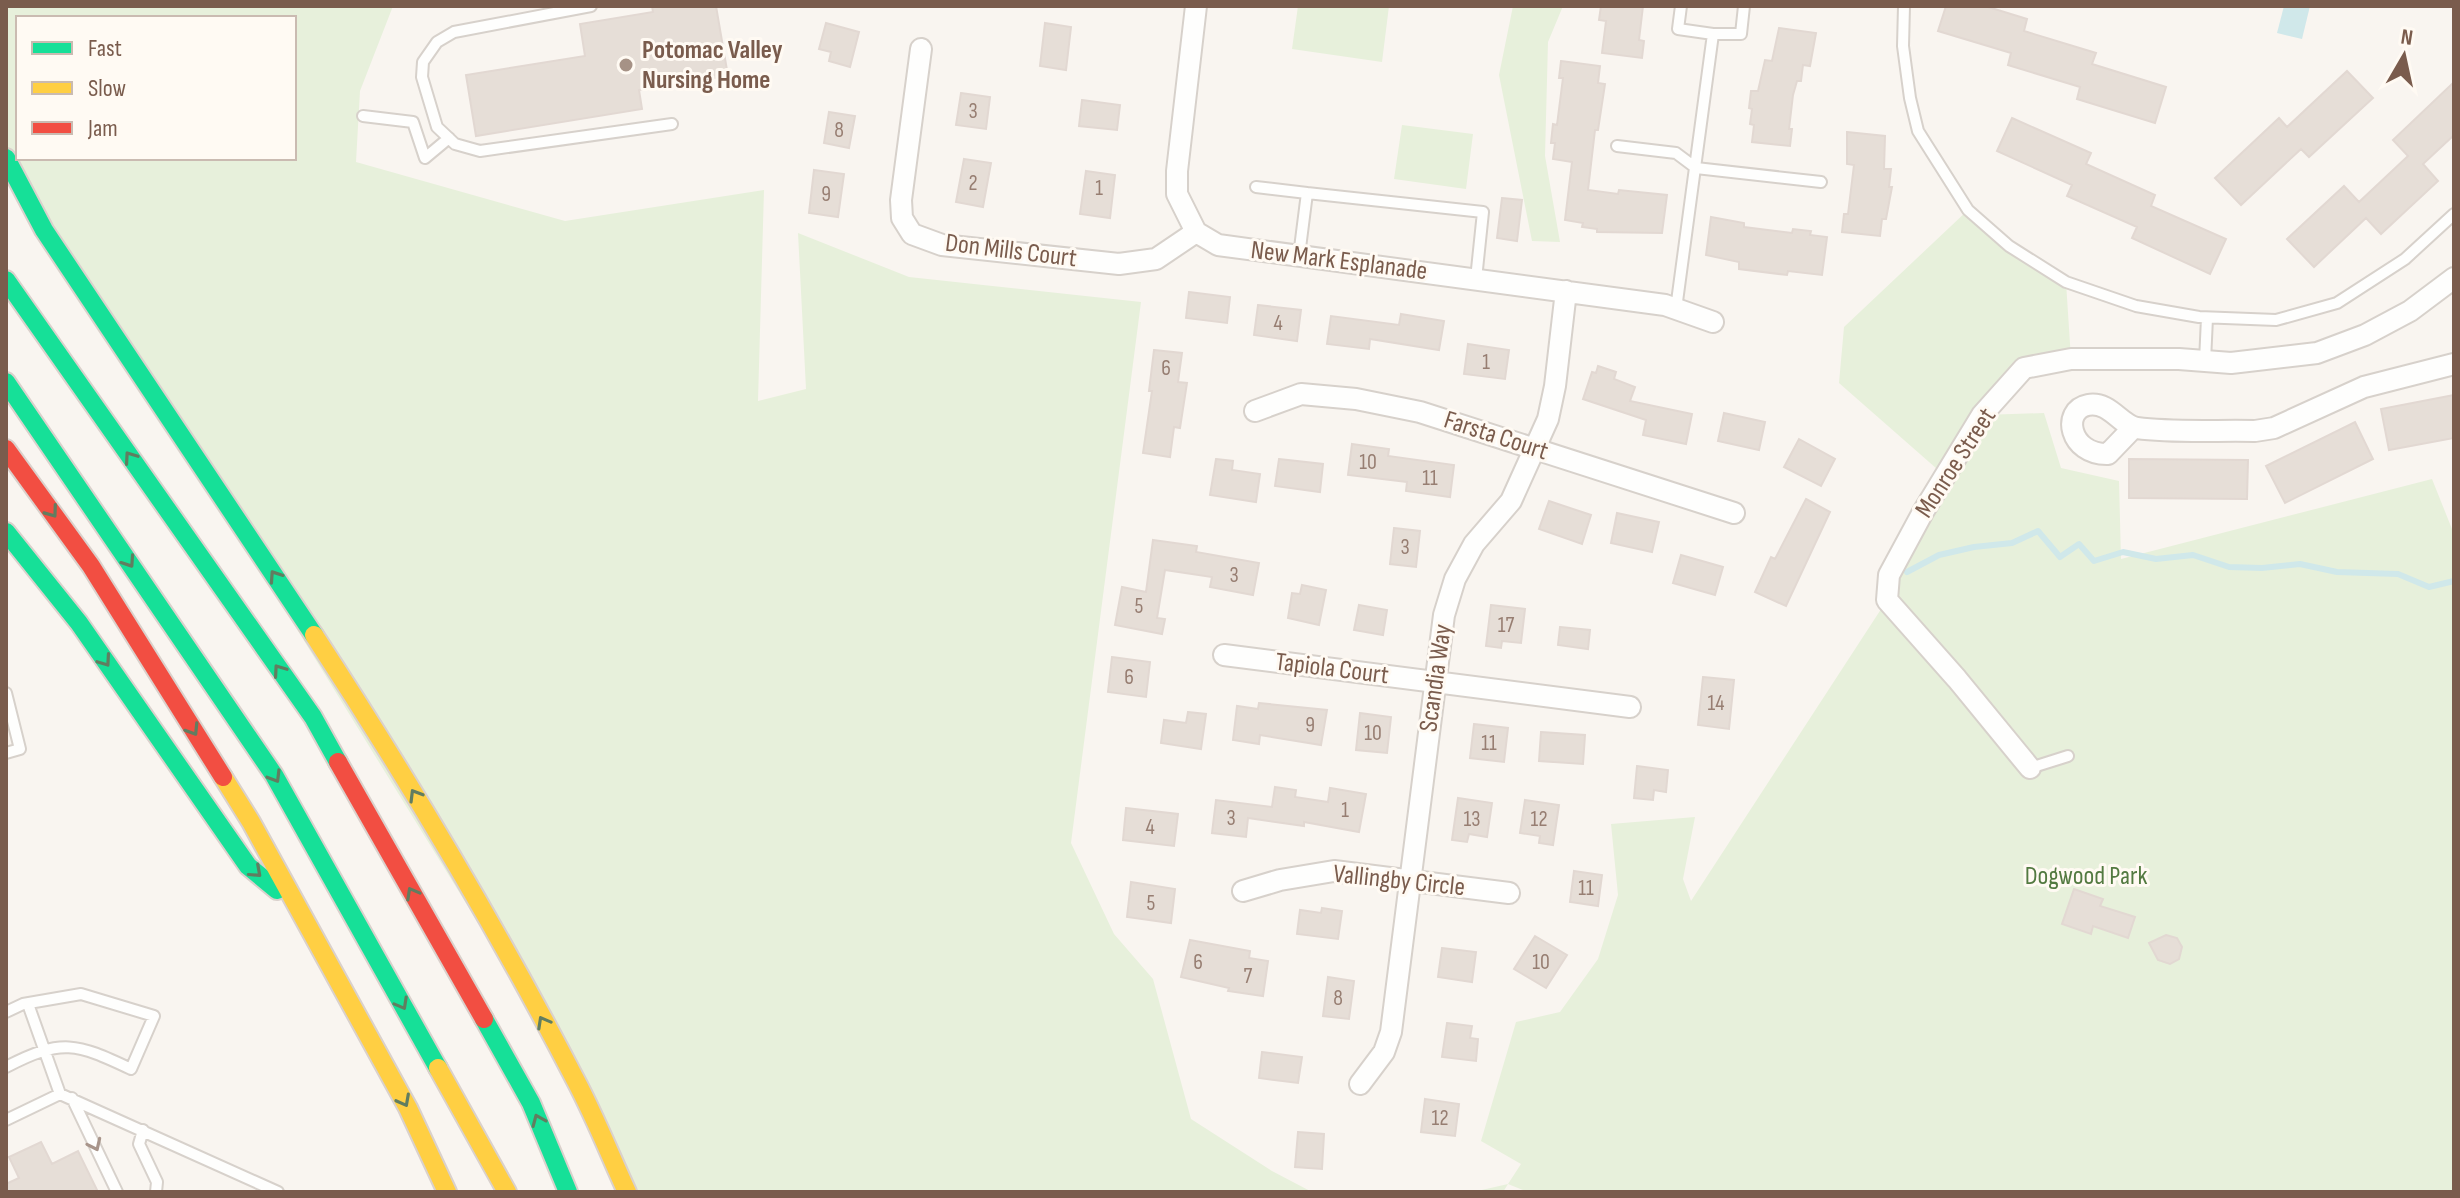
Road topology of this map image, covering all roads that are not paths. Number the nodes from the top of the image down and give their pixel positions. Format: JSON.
{"nodes":[{"id":1,"x":591,"y":6,"type":"edge"},
{"id":2,"x":1196,"y":6,"type":"edge"},
{"id":3,"x":1681,"y":6,"type":"edge"},
{"id":4,"x":1744,"y":6,"type":"edge"},
{"id":5,"x":1904,"y":6,"type":"edge"},
{"id":6,"x":1713,"y":34,"type":"junction"},
{"id":7,"x":921,"y":49,"type":"dead end"},
{"id":8,"x":363,"y":116,"type":"dead end"},
{"id":9,"x":672,"y":124,"type":"dead end"},
{"id":10,"x":449,"y":138,"type":"junction"},
{"id":11,"x":1617,"y":146,"type":"dead end"},
{"id":12,"x":6,"y":158,"type":"edge"},
{"id":13,"x":1696,"y":168,"type":"junction"},
{"id":14,"x":1821,"y":182,"type":"dead end"},
{"id":15,"x":1256,"y":187,"type":"dead end"},
{"id":16,"x":6,"y":192,"type":"edge"},
{"id":17,"x":1307,"y":193,"type":"junction"},
{"id":18,"x":2454,"y":214,"type":"edge"},
{"id":19,"x":1196,"y":232,"type":"junction"},
{"id":20,"x":1299,"y":256,"type":"junction"},
{"id":21,"x":2454,"y":278,"type":"edge"},
{"id":22,"x":1476,"y":279,"type":"junction"},
{"id":23,"x":6,"y":280,"type":"edge"},
{"id":24,"x":1566,"y":291,"type":"junction"},
{"id":25,"x":1676,"y":309,"type":"junction"},
{"id":26,"x":2207,"y":318,"type":"junction"},
{"id":27,"x":1713,"y":322,"type":"dead end"},
{"id":28,"x":2205,"y":361,"type":"junction"},
{"id":29,"x":2454,"y":364,"type":"edge"},
{"id":30,"x":6,"y":382,"type":"edge"},
{"id":31,"x":1255,"y":411,"type":"dead end"},
{"id":32,"x":2133,"y":428,"type":"dead end"},
{"id":33,"x":182,"y":437,"type":"junction"},
{"id":34,"x":1536,"y":448,"type":"junction"},
{"id":35,"x":6,"y":449,"type":"edge"},
{"id":36,"x":1734,"y":513,"type":"dead end"},
{"id":37,"x":6,"y":532,"type":"edge"},
{"id":38,"x":1224,"y":655,"type":"dead end"},
{"id":39,"x":1435,"y":682,"type":"junction"},
{"id":40,"x":6,"y":693,"type":"edge"},
{"id":41,"x":1630,"y":707,"type":"dead end"},
{"id":42,"x":6,"y":753,"type":"edge"},
{"id":43,"x":2068,"y":756,"type":"dead end"},
{"id":44,"x":2030,"y":768,"type":"joint"},
{"id":45,"x":1409,"y":880,"type":"junction"},
{"id":46,"x":1243,"y":891,"type":"dead end"},
{"id":47,"x":1509,"y":893,"type":"dead end"},
{"id":48,"x":299,"y":909,"type":"junction"},
{"id":49,"x":28,"y":1004,"type":"junction"},
{"id":50,"x":6,"y":1012,"type":"edge"},
{"id":51,"x":47,"y":1050,"type":"junction"},
{"id":52,"x":6,"y":1067,"type":"edge"},
{"id":53,"x":1360,"y":1084,"type":"dead end"},
{"id":54,"x":60,"y":1094,"type":"junction"},
{"id":55,"x":72,"y":1098,"type":"junction"},
{"id":56,"x":6,"y":1120,"type":"edge"},
{"id":57,"x":143,"y":1130,"type":"junction"},
{"id":58,"x":117,"y":1192,"type":"edge"},
{"id":59,"x":156,"y":1192,"type":"edge"},
{"id":60,"x":278,"y":1192,"type":"edge"},
{"id":61,"x":447,"y":1192,"type":"edge"},
{"id":62,"x":507,"y":1192,"type":"edge"},
{"id":63,"x":568,"y":1192,"type":"edge"},
{"id":64,"x":627,"y":1192,"type":"edge"}],
"edges":[{"from":1,"to":10,"type":"lane"},
{"from":2,"to":19,"type":"street"},
{"from":3,"to":6,"type":"lane"},
{"from":4,"to":6,"type":"lane"},
{"from":5,"to":26,"type":"lane"},
{"from":6,"to":13,"type":"lane"},
{"from":7,"to":19,"type":"street","name":"Don Mills Court"},
{"from":8,"to":10,"type":"lane"},
{"from":9,"to":10,"type":"lane"},
{"from":11,"to":13,"type":"lane"},
{"from":12,"to":33,"type":"highway"},
{"from":13,"to":14,"type":"lane"},
{"from":13,"to":25,"type":"lane"},
{"from":15,"to":17,"type":"lane"},
{"from":16,"to":33,"type":"highway"},
{"from":17,"to":20,"type":"lane"},
{"from":17,"to":22,"type":"lane"},
{"from":18,"to":26,"type":"lane"},
{"from":19,"to":20,"type":"street","name":"New Mark Esplanade"},
{"from":20,"to":22,"type":"street","name":"New Mark Esplanade"},
{"from":21,"to":28,"type":"street","name":"Monroe Street"},
{"from":22,"to":24,"type":"street","name":"New Mark Esplanade"},
{"from":63,"to":23,"type":"highway","one_way":true},
{"from":24,"to":25,"type":"street","name":"New Mark Esplanade"},
{"from":24,"to":34,"type":"street","name":"Scandia Way"},
{"from":25,"to":27,"type":"street","name":"New Mark Esplanade"},
{"from":26,"to":28,"type":"lane"},
{"from":28,"to":44,"type":"street","name":"Monroe Street"},
{"from":29,"to":32,"type":"street"},
{"from":30,"to":62,"type":"highway","one_way":true},
{"from":31,"to":34,"type":"street","name":"Farsta Court"},
{"from":64,"to":33,"type":"highway","one_way":true},
{"from":34,"to":36,"type":"street","name":"Farsta Court"},
{"from":34,"to":39,"type":"street","name":"Scandia Way"},
{"from":35,"to":48,"type":"highway","one_way":true},
{"from":37,"to":48,"type":"highway","one_way":true},
{"from":38,"to":39,"type":"street","name":"Tapiola Court"},
{"from":39,"to":41,"type":"street","name":"Tapiola Court"},
{"from":39,"to":45,"type":"street","name":"Scandia Way"},
{"from":40,"to":42,"type":"lane"},
{"from":43,"to":44,"type":"lane"},
{"from":45,"to":46,"type":"street","name":"Vallingby Circle"},
{"from":45,"to":47,"type":"street","name":"Vallingby Circle"},
{"from":45,"to":53,"type":"street","name":"Scandia Way"},
{"from":48,"to":61,"type":"highway","one_way":true},
{"from":49,"to":50,"type":"lane"},
{"from":49,"to":51,"type":"lane"},
{"from":49,"to":51,"type":"lane"},
{"from":51,"to":52,"type":"lane"},
{"from":51,"to":54,"type":"lane"},
{"from":54,"to":55,"type":"lane"},
{"from":54,"to":56,"type":"lane"},
{"from":55,"to":57,"type":"lane"},
{"from":55,"to":58,"type":"lane","one_way":true},
{"from":57,"to":59,"type":"lane"},
{"from":57,"to":60,"type":"lane"}]}
